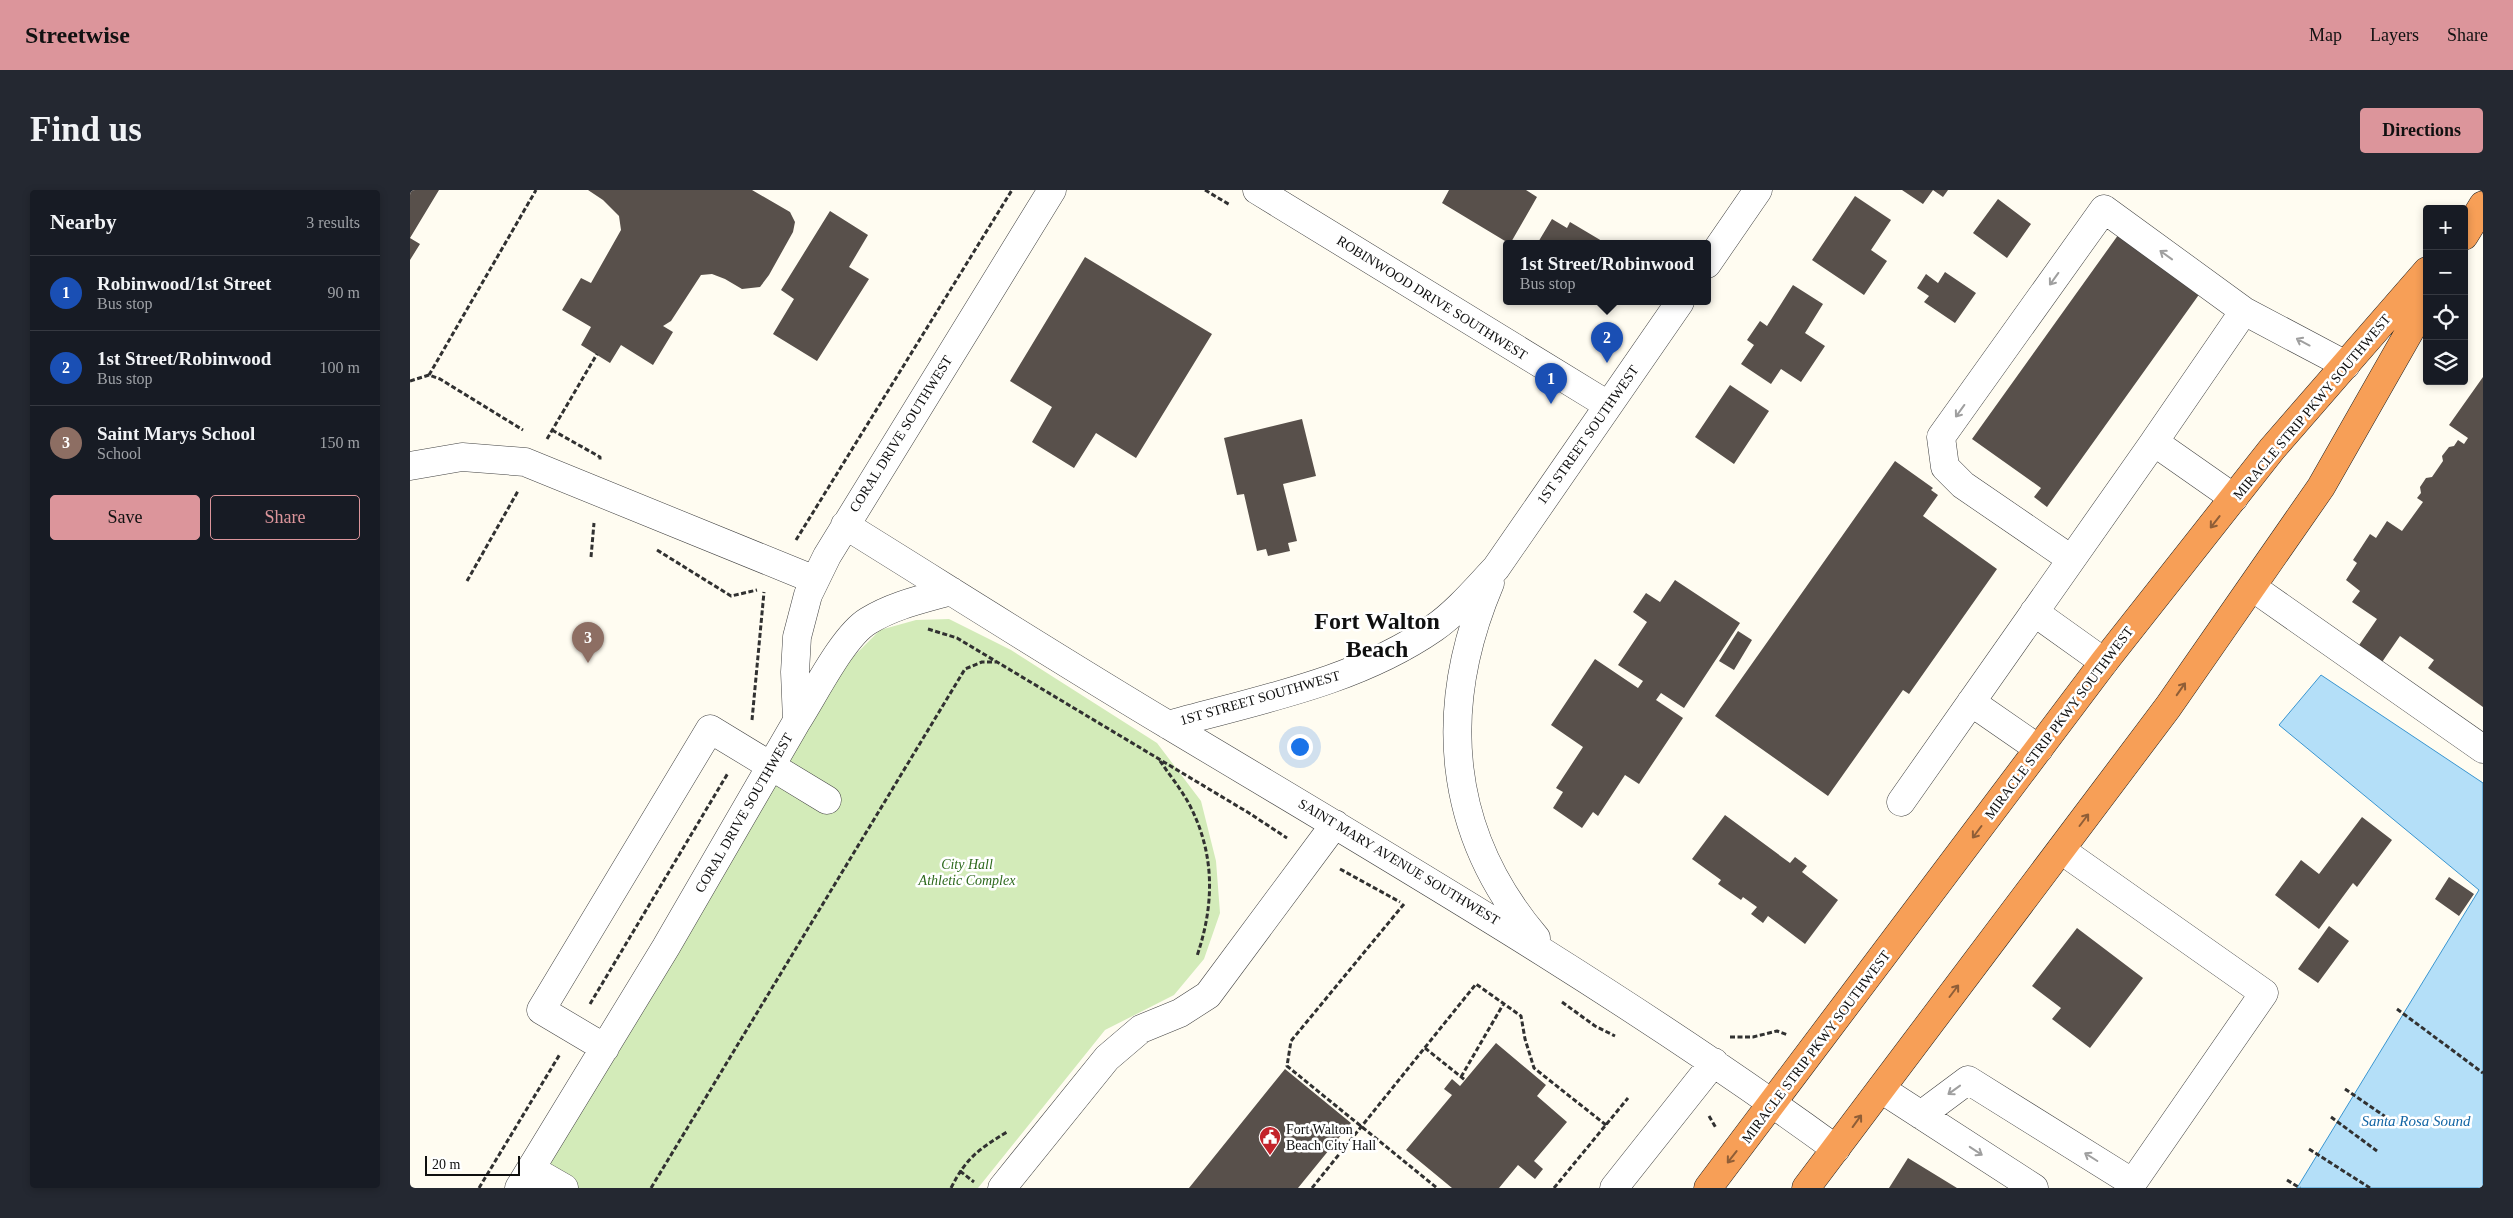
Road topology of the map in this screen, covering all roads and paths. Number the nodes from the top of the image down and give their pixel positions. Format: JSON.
{"nodes":[{"id":1,"x":536,"y":190,"type":"edge"},
{"id":2,"x":1012,"y":190,"type":"edge"},
{"id":3,"x":1052,"y":190,"type":"edge"},
{"id":4,"x":1257,"y":190,"type":"edge"},
{"id":5,"x":1758,"y":190,"type":"edge"},
{"id":6,"x":1711,"y":258,"type":"edge"},
{"id":7,"x":2423,"y":277,"type":"edge"},
{"id":8,"x":1678,"y":305,"type":"edge"},
{"id":9,"x":2423,"y":308,"type":"edge"},
{"id":10,"x":2244,"y":311,"type":"junction"},
{"id":11,"x":2346,"y":365,"type":"junction"},
{"id":12,"x":429,"y":375,"type":"junction"},
{"id":13,"x":410,"y":381,"type":"edge"},
{"id":14,"x":1608,"y":405,"type":"junction"},
{"id":15,"x":529,"y":434,"type":"dead end"},
{"id":16,"x":2154,"y":442,"type":"junction"},
{"id":17,"x":410,"y":466,"type":"edge"},
{"id":18,"x":2234,"y":498,"type":"junction"},
{"id":19,"x":594,"y":521,"type":"dead end"},
{"id":20,"x":845,"y":525,"type":"junction"},
{"id":21,"x":654,"y":549,"type":"dead end"},
{"id":22,"x":592,"y":557,"type":"dead end"},
{"id":23,"x":2072,"y":559,"type":"junction"},
{"id":24,"x":778,"y":565,"type":"junction"},
{"id":25,"x":1496,"y":568,"type":"junction"},
{"id":26,"x":815,"y":580,"type":"junction"},
{"id":27,"x":2252,"y":586,"type":"junction"},
{"id":28,"x":951,"y":591,"type":"junction"},
{"id":29,"x":2034,"y":612,"type":"junction"},
{"id":30,"x":918,"y":630,"type":"dead end"},
{"id":31,"x":997,"y":662,"type":"junction"},
{"id":32,"x":2104,"y":662,"type":"junction"},
{"id":33,"x":1971,"y":702,"type":"junction"},
{"id":34,"x":797,"y":721,"type":"junction"},
{"id":35,"x":1168,"y":725,"type":"junction"},
{"id":36,"x":742,"y":749,"type":"junction"},
{"id":37,"x":2039,"y":749,"type":"junction"},
{"id":38,"x":2483,"y":749,"type":"edge"},
{"id":39,"x":1160,"y":760,"type":"junction"},
{"id":40,"x":771,"y":766,"type":"junction"},
{"id":41,"x":827,"y":800,"type":"dead end"},
{"id":42,"x":1901,"y":802,"type":"dead end"},
{"id":43,"x":1335,"y":824,"type":"junction"},
{"id":44,"x":2061,"y":850,"type":"junction"},
{"id":45,"x":1312,"y":854,"type":"junction"},
{"id":46,"x":1404,"y":904,"type":"junction"},
{"id":47,"x":1411,"y":908,"type":"dead end"},
{"id":48,"x":1551,"y":955,"type":"junction"},
{"id":49,"x":1193,"y":962,"type":"dead end"},
{"id":50,"x":1556,"y":996,"type":"dead end"},
{"id":51,"x":1504,"y":1003,"type":"junction"},
{"id":52,"x":2397,"y":1009,"type":"dead end"},
{"id":53,"x":575,"y":1030,"type":"junction"},
{"id":54,"x":1788,"y":1035,"type":"dead end"},
{"id":55,"x":1727,"y":1037,"type":"dead end"},
{"id":56,"x":1618,"y":1038,"type":"dead end"},
{"id":57,"x":605,"y":1048,"type":"junction"},
{"id":58,"x":1425,"y":1048,"type":"junction"},
{"id":59,"x":1714,"y":1062,"type":"junction"},
{"id":60,"x":2483,"y":1074,"type":"edge"},
{"id":61,"x":1461,"y":1077,"type":"junction"},
{"id":62,"x":1465,"y":1080,"type":"dead end"},
{"id":63,"x":1692,"y":1089,"type":"junction"},
{"id":64,"x":1881,"y":1089,"type":"junction"},
{"id":65,"x":2345,"y":1089,"type":"dead end"},
{"id":66,"x":1628,"y":1098,"type":"dead end"},
{"id":67,"x":1774,"y":1104,"type":"junction"},
{"id":68,"x":1921,"y":1115,"type":"junction"},
{"id":69,"x":2332,"y":1117,"type":"dead end"},
{"id":70,"x":2396,"y":1124,"type":"dead end"},
{"id":71,"x":1606,"y":1125,"type":"junction"},
{"id":72,"x":1362,"y":1127,"type":"junction"},
{"id":73,"x":1716,"y":1128,"type":"dead end"},
{"id":74,"x":1009,"y":1130,"type":"dead end"},
{"id":75,"x":1836,"y":1149,"type":"junction"},
{"id":76,"x":2309,"y":1149,"type":"dead end"},
{"id":77,"x":2377,"y":1151,"type":"dead end"},
{"id":78,"x":525,"y":1178,"type":"edge"},
{"id":79,"x":2287,"y":1180,"type":"dead end"},
{"id":80,"x":2131,"y":1186,"type":"edge"},
{"id":81,"x":478,"y":1188,"type":"edge"},
{"id":82,"x":564,"y":1188,"type":"edge"},
{"id":83,"x":651,"y":1188,"type":"edge"},
{"id":84,"x":951,"y":1188,"type":"edge"},
{"id":85,"x":1002,"y":1188,"type":"edge"},
{"id":86,"x":1312,"y":1188,"type":"edge"},
{"id":87,"x":1437,"y":1188,"type":"edge"},
{"id":88,"x":1554,"y":1188,"type":"edge"},
{"id":89,"x":1614,"y":1188,"type":"edge"},
{"id":90,"x":1708,"y":1188,"type":"edge"},
{"id":91,"x":1806,"y":1188,"type":"edge"},
{"id":92,"x":2034,"y":1188,"type":"edge"},
{"id":93,"x":2300,"y":1188,"type":"edge"},
{"id":94,"x":2370,"y":1188,"type":"edge"}],
"edges":[{"from":1,"to":12,"type":"path"},
{"from":2,"to":24,"type":"path"},
{"from":3,"to":20,"type":"street","name":"CORAL DRIVE SOUTHWEST"},
{"from":4,"to":14,"type":"street","name":"ROBINWOOD DRIVE SOUTHWEST"},
{"from":5,"to":6,"type":"street"},
{"from":7,"to":11,"type":"highway","name":"MIRACLE STRIP PKWY SOUTHWEST"},
{"from":8,"to":14,"type":"street","name":"1ST STREET SOUTHWEST"},
{"from":9,"to":27,"type":"highway","name":"MIRACLE STRIP PKWY SOUTHWEST"},
{"from":11,"to":10,"type":"street","one_way":true},
{"from":10,"to":16,"type":"street"},
{"from":10,"to":23,"type":"street","one_way":true},
{"from":11,"to":18,"type":"highway","name":"MIRACLE STRIP PKWY SOUTHWEST"},
{"from":12,"to":13,"type":"path"},
{"from":12,"to":15,"type":"path"},
{"from":14,"to":25,"type":"street","name":"1ST STREET SOUTHWEST"},
{"from":16,"to":18,"type":"street"},
{"from":16,"to":23,"type":"street"},
{"from":17,"to":24,"type":"street"},
{"from":18,"to":32,"type":"highway","name":"MIRACLE STRIP PKWY SOUTHWEST","one_way":true},
{"from":19,"to":22,"type":"path"},
{"from":20,"to":26,"type":"street","name":"CORAL DRIVE SOUTHWEST"},
{"from":20,"to":28,"type":"street","name":"SAINT MARY AVENUE SOUTHWEST"},
{"from":21,"to":36,"type":"path"},
{"from":23,"to":29,"type":"street"},
{"from":24,"to":26,"type":"street"},
{"from":25,"to":35,"type":"street","name":"1ST STREET SOUTHWEST"},
{"from":25,"to":48,"type":"street","name":"1ST STREET SOUTHWEST"},
{"from":26,"to":34,"type":"street","name":"CORAL DRIVE SOUTHWEST"},
{"from":27,"to":38,"type":"street"},
{"from":44,"to":27,"type":"highway","name":"MIRACLE STRIP PKWY SOUTHWEST","one_way":true},
{"from":28,"to":34,"type":"street"},
{"from":28,"to":35,"type":"street","name":"SAINT MARY AVENUE SOUTHWEST"},
{"from":29,"to":32,"type":"street"},
{"from":29,"to":33,"type":"street"},
{"from":30,"to":31,"type":"path"},
{"from":31,"to":39,"type":"path"},
{"from":31,"to":83,"type":"path"},
{"from":32,"to":37,"type":"highway","name":"MIRACLE STRIP PKWY SOUTHWEST"},
{"from":33,"to":37,"type":"street"},
{"from":33,"to":42,"type":"street"},
{"from":34,"to":40,"type":"street","name":"CORAL DRIVE SOUTHWEST"},
{"from":35,"to":43,"type":"street","name":"SAINT MARY AVENUE SOUTHWEST"},
{"from":36,"to":40,"type":"street"},
{"from":36,"to":53,"type":"path"},
{"from":36,"to":53,"type":"street"},
{"from":37,"to":67,"type":"highway","name":"MIRACLE STRIP PKWY SOUTHWEST","one_way":true},
{"from":39,"to":45,"type":"path"},
{"from":39,"to":49,"type":"path"},
{"from":40,"to":41,"type":"street"},
{"from":40,"to":57,"type":"street","name":"CORAL DRIVE SOUTHWEST"},
{"from":43,"to":45,"type":"street"},
{"from":43,"to":48,"type":"street","name":"SAINT MARY AVENUE SOUTHWEST"},
{"from":64,"to":44,"type":"highway","name":"MIRACLE STRIP PKWY SOUTHWEST","one_way":true},
{"from":44,"to":80,"type":"street"},
{"from":45,"to":46,"type":"path"},
{"from":45,"to":85,"type":"street"},
{"from":46,"to":47,"type":"path"},
{"from":46,"to":72,"type":"path"},
{"from":48,"to":59,"type":"street","name":"SAINT MARY AVENUE SOUTHWEST"},
{"from":50,"to":56,"type":"path"},
{"from":51,"to":58,"type":"path"},
{"from":51,"to":61,"type":"path"},
{"from":51,"to":71,"type":"path"},
{"from":52,"to":60,"type":"path"},
{"from":53,"to":57,"type":"street"},
{"from":53,"to":81,"type":"path"},
{"from":54,"to":55,"type":"path"},
{"from":57,"to":78,"type":"street","name":"CORAL DRIVE SOUTHWEST"},
{"from":58,"to":61,"type":"path"},
{"from":58,"to":72,"type":"path"},
{"from":59,"to":63,"type":"street"},
{"from":59,"to":67,"type":"street","name":"SAINT MARY AVENUE SOUTHWEST"},
{"from":61,"to":62,"type":"path"},
{"from":63,"to":73,"type":"path"},
{"from":63,"to":89,"type":"street"},
{"from":64,"to":68,"type":"street"},
{"from":75,"to":64,"type":"highway","name":"MIRACLE STRIP PKWY SOUTHWEST","one_way":true},
{"from":65,"to":70,"type":"path"},
{"from":66,"to":71,"type":"path"},
{"from":67,"to":75,"type":"street","name":"SAINT MARY AVENUE SOUTHWEST"},
{"from":67,"to":90,"type":"highway","name":"MIRACLE STRIP PKWY SOUTHWEST","one_way":true},
{"from":80,"to":68,"type":"street","one_way":true},
{"from":68,"to":92,"type":"street","one_way":true},
{"from":69,"to":77,"type":"path"},
{"from":71,"to":88,"type":"path"},
{"from":72,"to":86,"type":"path"},
{"from":72,"to":87,"type":"path"},
{"from":74,"to":84,"type":"path"},
{"from":75,"to":91,"type":"highway","name":"MIRACLE STRIP PKWY SOUTHWEST"},
{"from":76,"to":94,"type":"path"},
{"from":78,"to":82,"type":"street"},
{"from":79,"to":93,"type":"path"}]}
